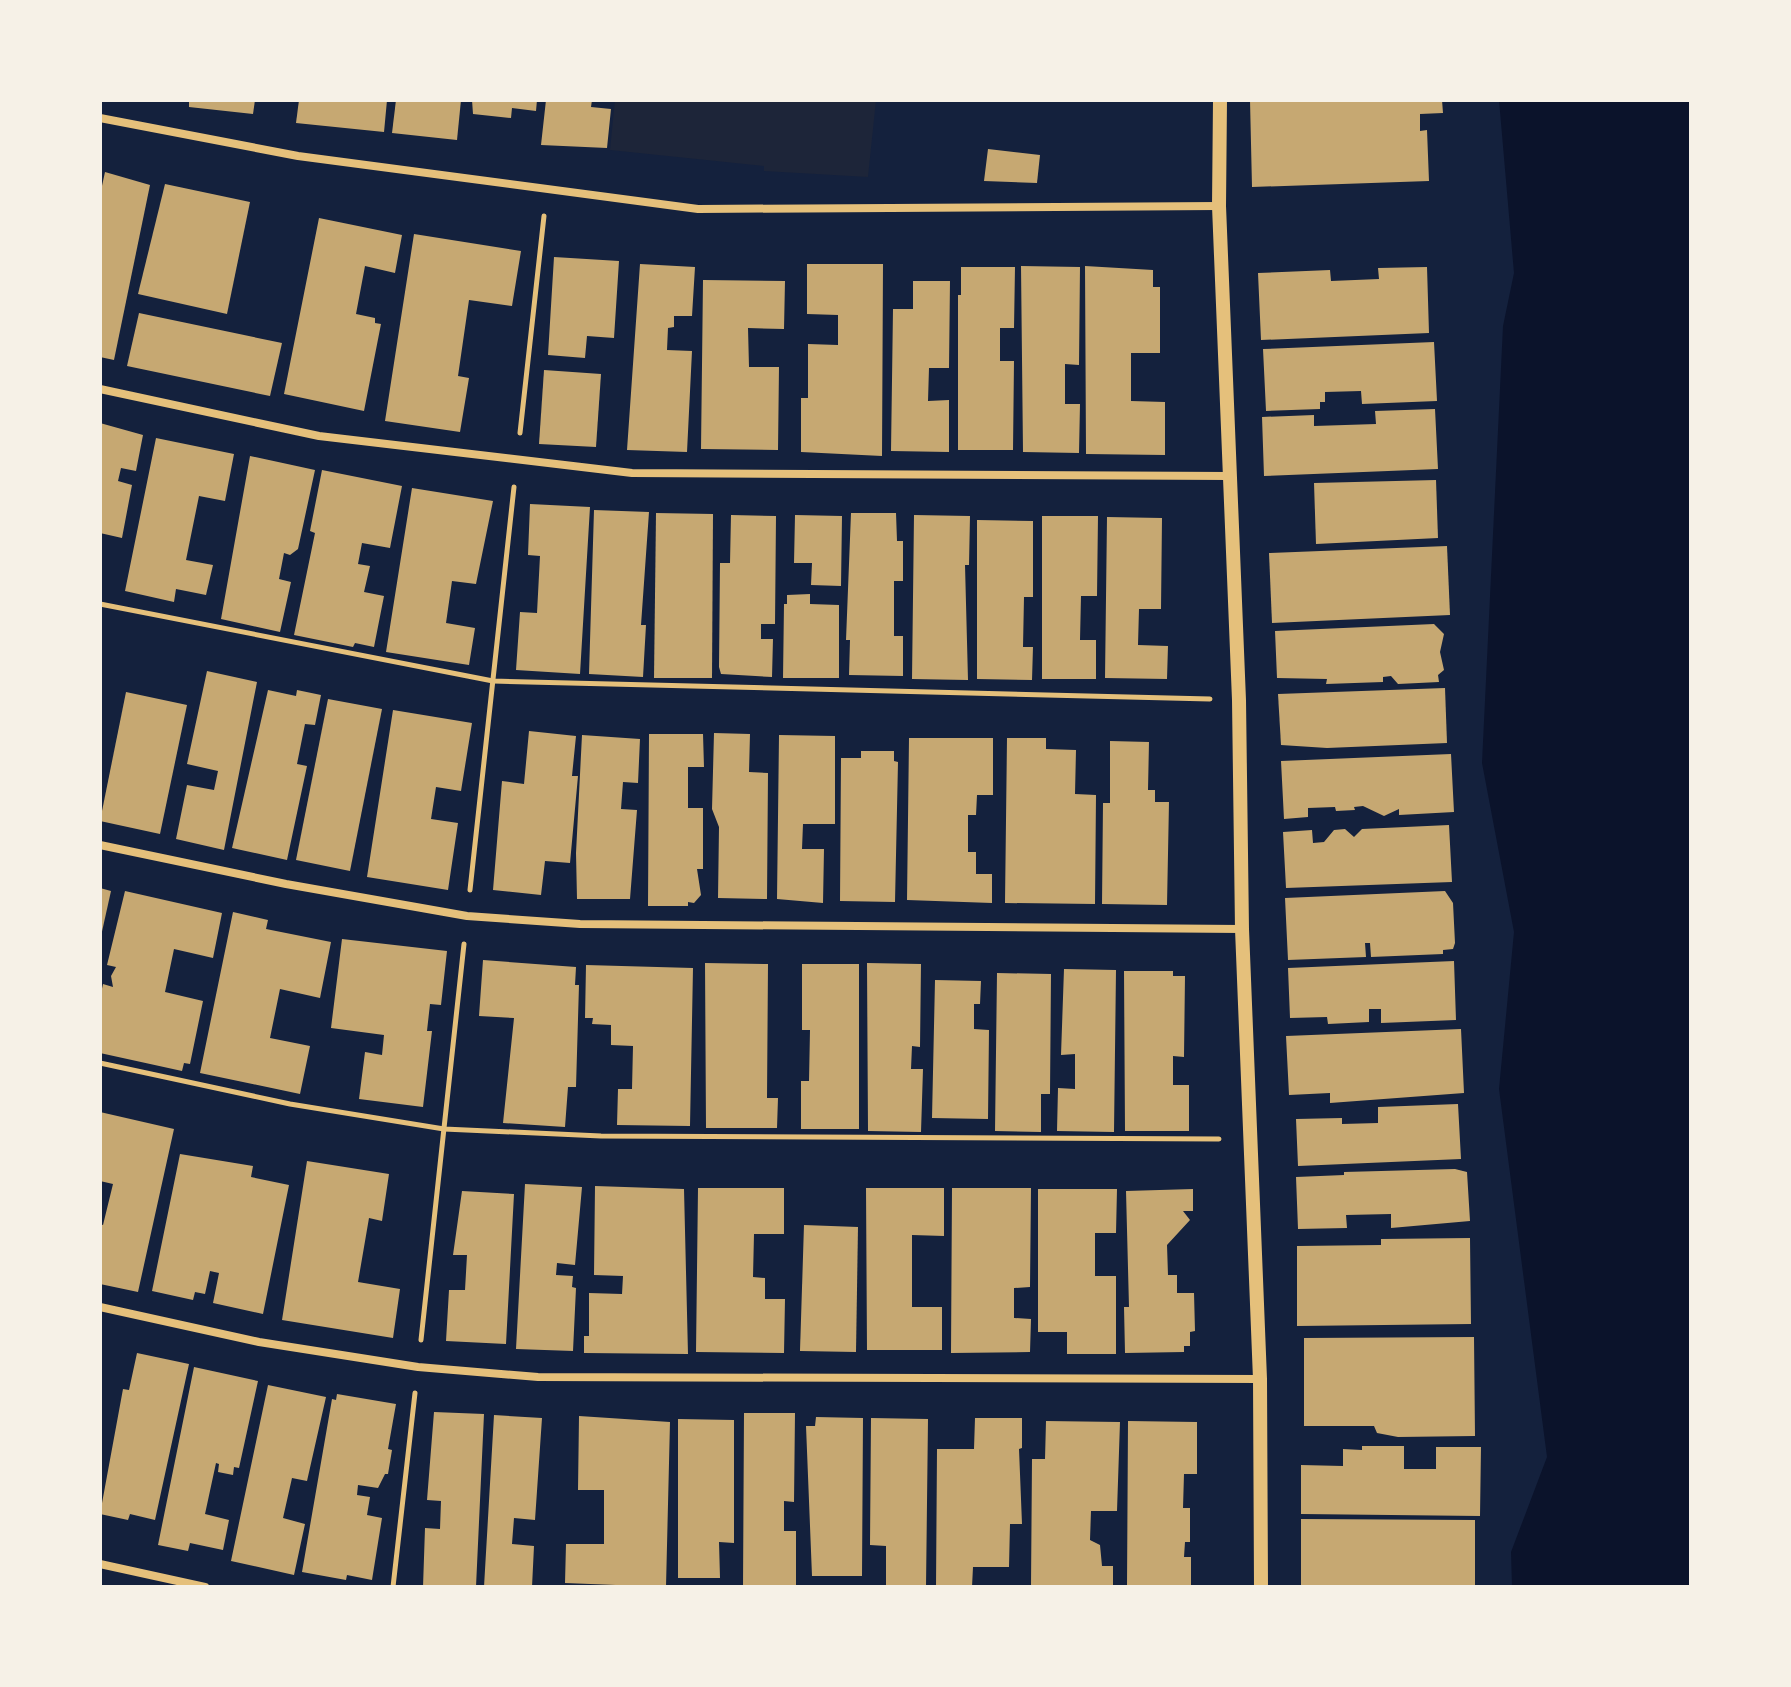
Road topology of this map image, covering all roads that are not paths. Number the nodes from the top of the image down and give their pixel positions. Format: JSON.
{"nodes":[{"id":1,"x":1220,"y":100,"type":"edge"},
{"id":2,"x":100,"y":118,"type":"edge"},
{"id":3,"x":1219,"y":206,"type":"junction"},
{"id":4,"x":100,"y":389,"type":"edge"},
{"id":5,"x":1230,"y":476,"type":"junction"},
{"id":6,"x":100,"y":845,"type":"edge"},
{"id":7,"x":1242,"y":929,"type":"junction"},
{"id":8,"x":100,"y":1307,"type":"edge"},
{"id":9,"x":1260,"y":1379,"type":"junction"},
{"id":10,"x":100,"y":1564,"type":"edge"},
{"id":11,"x":205,"y":1587,"type":"edge"},
{"id":12,"x":1261,"y":1587,"type":"edge"}],
"edges":[{"from":1,"to":3,"type":"street"},
{"from":2,"to":3,"type":"street"},
{"from":3,"to":5,"type":"street"},
{"from":4,"to":5,"type":"street"},
{"from":5,"to":7,"type":"street"},
{"from":6,"to":7,"type":"street"},
{"from":7,"to":9,"type":"street"},
{"from":8,"to":9,"type":"street"},
{"from":9,"to":12,"type":"street"},
{"from":10,"to":11,"type":"street"}]}
